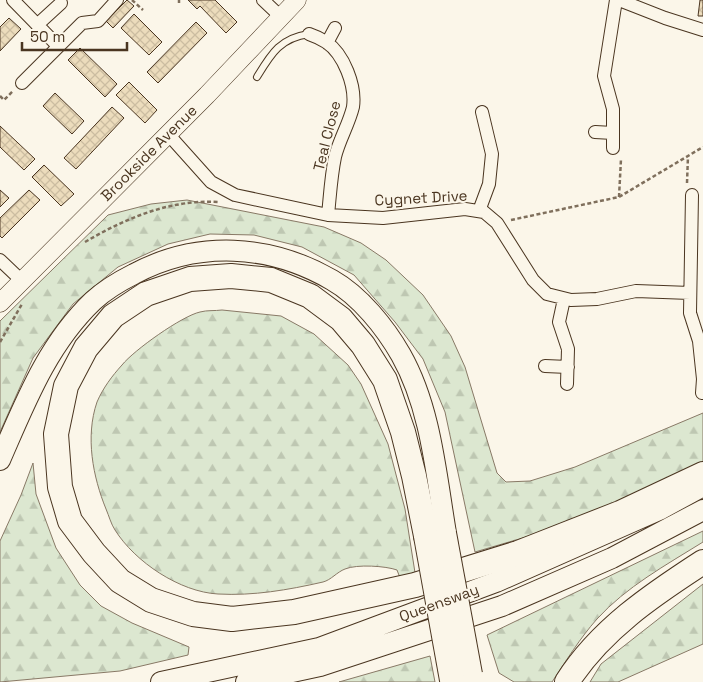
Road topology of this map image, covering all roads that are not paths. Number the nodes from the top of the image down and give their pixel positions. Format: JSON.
{"nodes":[{"id":1,"x":13,"y":0,"type":"edge"},
{"id":2,"x":117,"y":0,"type":"edge"},
{"id":3,"x":264,"y":0,"type":"edge"},
{"id":4,"x":297,"y":0,"type":"edge"},
{"id":5,"x":618,"y":0,"type":"edge"},
{"id":6,"x":61,"y":3,"type":"dead end"},
{"id":7,"x":281,"y":17,"type":"junction"},
{"id":8,"x":37,"y":25,"type":"junction"},
{"id":9,"x":335,"y":28,"type":"dead end"},
{"id":10,"x":703,"y":30,"type":"edge"},
{"id":11,"x":309,"y":34,"type":"joint"},
{"id":12,"x":327,"y":42,"type":"junction"},
{"id":13,"x":58,"y":46,"type":"junction"},
{"id":14,"x":257,"y":78,"type":"dead end"},
{"id":15,"x":22,"y":83,"type":"road end"},
{"id":16,"x":482,"y":112,"type":"dead end"},
{"id":17,"x":595,"y":132,"type":"dead end"},
{"id":18,"x":613,"y":133,"type":"junction"},
{"id":19,"x":168,"y":134,"type":"junction"},
{"id":20,"x":613,"y":148,"type":"road end"},
{"id":21,"x":692,"y":195,"type":"road end"},
{"id":22,"x":479,"y":212,"type":"junction"},
{"id":23,"x":697,"y":213,"type":"edge"},
{"id":24,"x":328,"y":214,"type":"junction"},
{"id":25,"x":0,"y":260,"type":"edge"},
{"id":26,"x":22,"y":281,"type":"junction"},
{"id":27,"x":690,"y":293,"type":"junction"},
{"id":28,"x":564,"y":299,"type":"junction"},
{"id":29,"x":0,"y":304,"type":"edge"},
{"id":30,"x":546,"y":366,"type":"dead end"},
{"id":31,"x":568,"y":367,"type":"junction"},
{"id":32,"x":703,"y":379,"type":"edge"},
{"id":33,"x":568,"y":384,"type":"dead end"},
{"id":34,"x":702,"y":393,"type":"edge"},
{"id":35,"x":0,"y":460,"type":"edge"},
{"id":36,"x":703,"y":474,"type":"edge"},
{"id":37,"x":703,"y":486,"type":"edge"},
{"id":38,"x":703,"y":510,"type":"edge"},
{"id":39,"x":436,"y":535,"type":"junction"},
{"id":40,"x":703,"y":562,"type":"edge"},
{"id":41,"x":463,"y":679,"type":"edge"},
{"id":42,"x":161,"y":682,"type":"edge"},
{"id":43,"x":246,"y":682,"type":"edge"},
{"id":44,"x":567,"y":682,"type":"edge"}],
"edges":[{"from":1,"to":8,"type":"street"},
{"from":2,"to":13,"type":"street"},
{"from":3,"to":7,"type":"street"},
{"from":4,"to":7,"type":"street","name":"Brookside Avenue"},
{"from":5,"to":10,"type":"street"},
{"from":5,"to":18,"type":"street"},
{"from":6,"to":8,"type":"street"},
{"from":7,"to":19,"type":"street","name":"Brookside Avenue"},
{"from":8,"to":13,"type":"street"},
{"from":9,"to":12,"type":"street"},
{"from":11,"to":12,"type":"street","name":"Teal Close"},
{"from":11,"to":14,"type":"lane"},
{"from":12,"to":24,"type":"street","name":"Teal Close"},
{"from":13,"to":15,"type":"street"},
{"from":16,"to":22,"type":"street"},
{"from":17,"to":18,"type":"street"},
{"from":18,"to":20,"type":"street"},
{"from":19,"to":24,"type":"street","name":"Cygnet Drive"},
{"from":19,"to":26,"type":"street","name":"Brookside Avenue"},
{"from":21,"to":23,"type":"street"},
{"from":22,"to":24,"type":"street","name":"Cygnet Drive"},
{"from":22,"to":28,"type":"street","name":"Cygnet Drive"},
{"from":23,"to":27,"type":"street"},
{"from":25,"to":26,"type":"street"},
{"from":26,"to":29,"type":"street","name":"Brookside Avenue"},
{"from":27,"to":28,"type":"street","name":"Cygnet Drive"},
{"from":27,"to":32,"type":"street"},
{"from":28,"to":31,"type":"street"},
{"from":30,"to":31,"type":"street"},
{"from":31,"to":33,"type":"street"},
{"from":32,"to":34,"type":"street"},
{"from":35,"to":39,"type":"main road"},
{"from":36,"to":39,"type":"highway"},
{"from":37,"to":42,"type":"main road","name":"Queensway"},
{"from":38,"to":43,"type":"main road","name":"Queensway"},
{"from":39,"to":41,"type":"highway","bridge":true},
{"from":40,"to":44,"type":"highway"}]}
